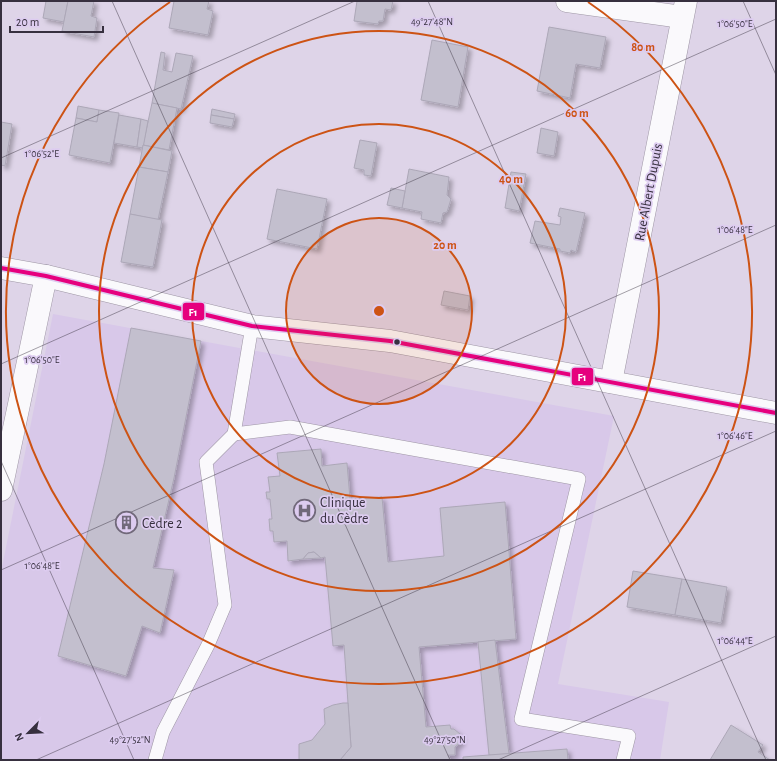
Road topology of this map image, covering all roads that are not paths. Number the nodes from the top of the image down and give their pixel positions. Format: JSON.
{"nodes":[{"id":1,"x":567,"y":1,"type":"edge"},
{"id":2,"x":684,"y":9,"type":"edge"},
{"id":3,"x":1,"y":268,"type":"edge"},
{"id":4,"x":46,"y":276,"type":"junction"},
{"id":5,"x":252,"y":326,"type":"junction"},
{"id":6,"x":611,"y":382,"type":"junction"},
{"id":7,"x":776,"y":414,"type":"edge"},
{"id":8,"x":234,"y":434,"type":"junction"},
{"id":9,"x":1,"y":490,"type":"edge"},
{"id":10,"x":155,"y":760,"type":"edge"},
{"id":11,"x":623,"y":760,"type":"edge"}],
"edges":[{"from":1,"to":2,"type":"main road"},
{"from":2,"to":6,"type":"main road","name":"Rue Albert Dupuis"},
{"from":3,"to":4,"type":"main road"},
{"from":4,"to":5,"type":"main road"},
{"from":4,"to":9,"type":"main road"},
{"from":5,"to":6,"type":"main road"},
{"from":5,"to":8,"type":"lane"},
{"from":6,"to":7,"type":"main road"},
{"from":8,"to":10,"type":"lane"},
{"from":8,"to":11,"type":"lane"}]}
